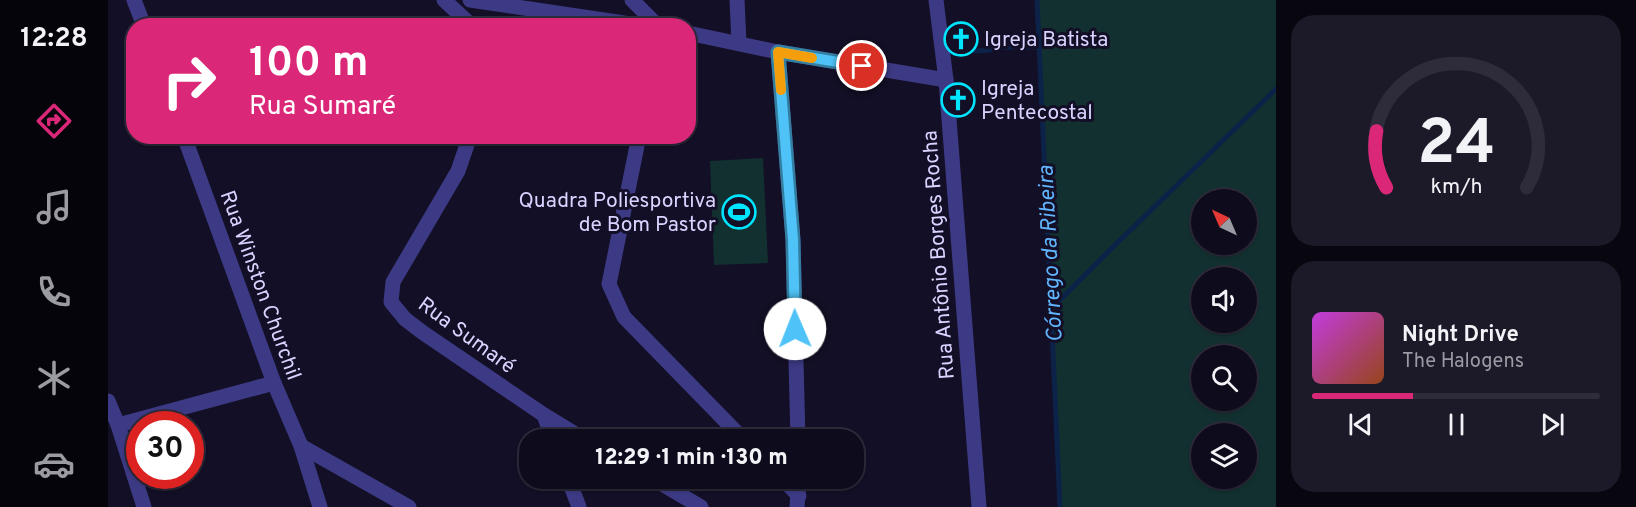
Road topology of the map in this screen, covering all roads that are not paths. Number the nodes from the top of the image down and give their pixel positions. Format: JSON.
{"nodes":[{"id":1,"x":135,"y":0,"type":"edge"},
{"id":2,"x":444,"y":0,"type":"edge"},
{"id":3,"x":470,"y":0,"type":"edge"},
{"id":4,"x":632,"y":0,"type":"edge"},
{"id":5,"x":737,"y":0,"type":"edge"},
{"id":6,"x":936,"y":0,"type":"edge"},
{"id":7,"x":141,"y":18,"type":"edge"},
{"id":8,"x":463,"y":18,"type":"edge"},
{"id":9,"x":590,"y":18,"type":"edge"},
{"id":10,"x":650,"y":18,"type":"edge"},
{"id":11,"x":696,"y":35,"type":"edge"},
{"id":12,"x":740,"y":43,"type":"junction"},
{"id":13,"x":778,"y":52,"type":"junction"},
{"id":14,"x":946,"y":80,"type":"junction"},
{"id":15,"x":187,"y":144,"type":"edge"},
{"id":16,"x":467,"y":144,"type":"edge"},
{"id":17,"x":637,"y":144,"type":"edge"},
{"id":18,"x":274,"y":383,"type":"junction"},
{"id":19,"x":108,"y":400,"type":"edge"},
{"id":20,"x":544,"y":416,"type":"junction"},
{"id":21,"x":118,"y":425,"type":"junction"},
{"id":22,"x":549,"y":429,"type":"edge"},
{"id":23,"x":566,"y":429,"type":"edge"},
{"id":24,"x":733,"y":429,"type":"edge"},
{"id":25,"x":798,"y":429,"type":"edge"},
{"id":26,"x":301,"y":446,"type":"junction"},
{"id":27,"x":572,"y":489,"type":"edge"},
{"id":28,"x":671,"y":489,"type":"edge"},
{"id":29,"x":789,"y":489,"type":"edge"},
{"id":30,"x":798,"y":502,"type":"edge"},
{"id":31,"x":144,"y":507,"type":"edge"},
{"id":32,"x":320,"y":507,"type":"edge"},
{"id":33,"x":409,"y":507,"type":"edge"},
{"id":34,"x":579,"y":507,"type":"edge"},
{"id":35,"x":701,"y":507,"type":"edge"},
{"id":36,"x":979,"y":507,"type":"edge"}],
"edges":[{"from":1,"to":7,"type":"street"},
{"from":2,"to":8,"type":"street"},
{"from":3,"to":9,"type":"street"},
{"from":4,"to":10,"type":"street"},
{"from":5,"to":12,"type":"street"},
{"from":6,"to":14,"type":"street","name":"Rua Antônio Borges Rocha"},
{"from":11,"to":12,"type":"street"},
{"from":12,"to":13,"type":"street"},
{"from":13,"to":14,"type":"street"},
{"from":13,"to":25,"type":"street"},
{"from":14,"to":36,"type":"street","name":"Rua Antônio Borges Rocha"},
{"from":15,"to":18,"type":"street","name":"Rua Winston Churchil"},
{"from":16,"to":20,"type":"street","name":"Rua Sumaré"},
{"from":17,"to":24,"type":"street"},
{"from":18,"to":21,"type":"street"},
{"from":18,"to":26,"type":"street","name":"Rua Winston Churchil"},
{"from":19,"to":21,"type":"street"},
{"from":20,"to":22,"type":"street"},
{"from":20,"to":23,"type":"street","name":"Rua Sumaré"},
{"from":21,"to":31,"type":"street"},
{"from":26,"to":32,"type":"street","name":"Rua Winston Churchil"},
{"from":26,"to":33,"type":"street"},
{"from":27,"to":34,"type":"street"},
{"from":28,"to":35,"type":"street"},
{"from":29,"to":30,"type":"street"}]}
